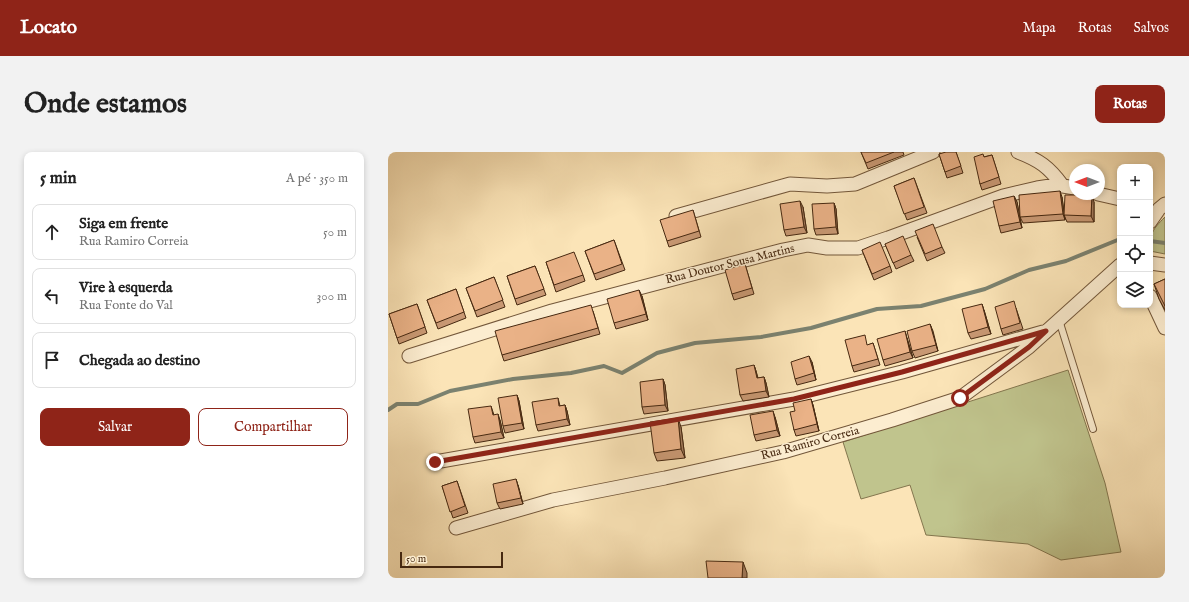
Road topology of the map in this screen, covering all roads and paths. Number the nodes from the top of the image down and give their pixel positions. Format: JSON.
{"nodes":[{"id":1,"x":933,"y":152,"type":"edge"},
{"id":2,"x":1018,"y":152,"type":"edge"},
{"id":3,"x":1069,"y":187,"type":"edge"},
{"id":4,"x":1105,"y":196,"type":"edge"},
{"id":5,"x":1117,"y":198,"type":"edge"},
{"id":6,"x":1158,"y":206,"type":"edge"},
{"id":7,"x":1153,"y":216,"type":"edge"},
{"id":8,"x":663,"y":220,"type":"edge"},
{"id":9,"x":1153,"y":263,"type":"edge"},
{"id":10,"x":1165,"y":265,"type":"edge"},
{"id":11,"x":1117,"y":268,"type":"edge"},
{"id":12,"x":1153,"y":302,"type":"edge"},
{"id":13,"x":1059,"y":320,"type":"junction"},
{"id":14,"x":1165,"y":328,"type":"edge"},
{"id":15,"x":1046,"y":331,"type":"junction"},
{"id":16,"x":409,"y":356,"type":"dead end"},
{"id":17,"x":1092,"y":429,"type":"dead end"},
{"id":18,"x":435,"y":462,"type":"dead end"},
{"id":19,"x":456,"y":528,"type":"dead end"}],
"edges":[{"from":1,"to":8,"type":"street"},
{"from":2,"to":3,"type":"street"},
{"from":3,"to":16,"type":"street","name":"Rua Doutor Sousa Martins"},
{"from":4,"to":5,"type":"street"},
{"from":6,"to":7,"type":"street"},
{"from":9,"to":10,"type":"street"},
{"from":11,"to":13,"type":"street","name":"Rua Ramiro Correia"},
{"from":12,"to":14,"type":"street"},
{"from":13,"to":15,"type":"street","name":"Rua Ramiro Correia"},
{"from":13,"to":17,"type":"lane"},
{"from":15,"to":18,"type":"street"},
{"from":15,"to":19,"type":"street","name":"Rua Ramiro Correia"}]}
